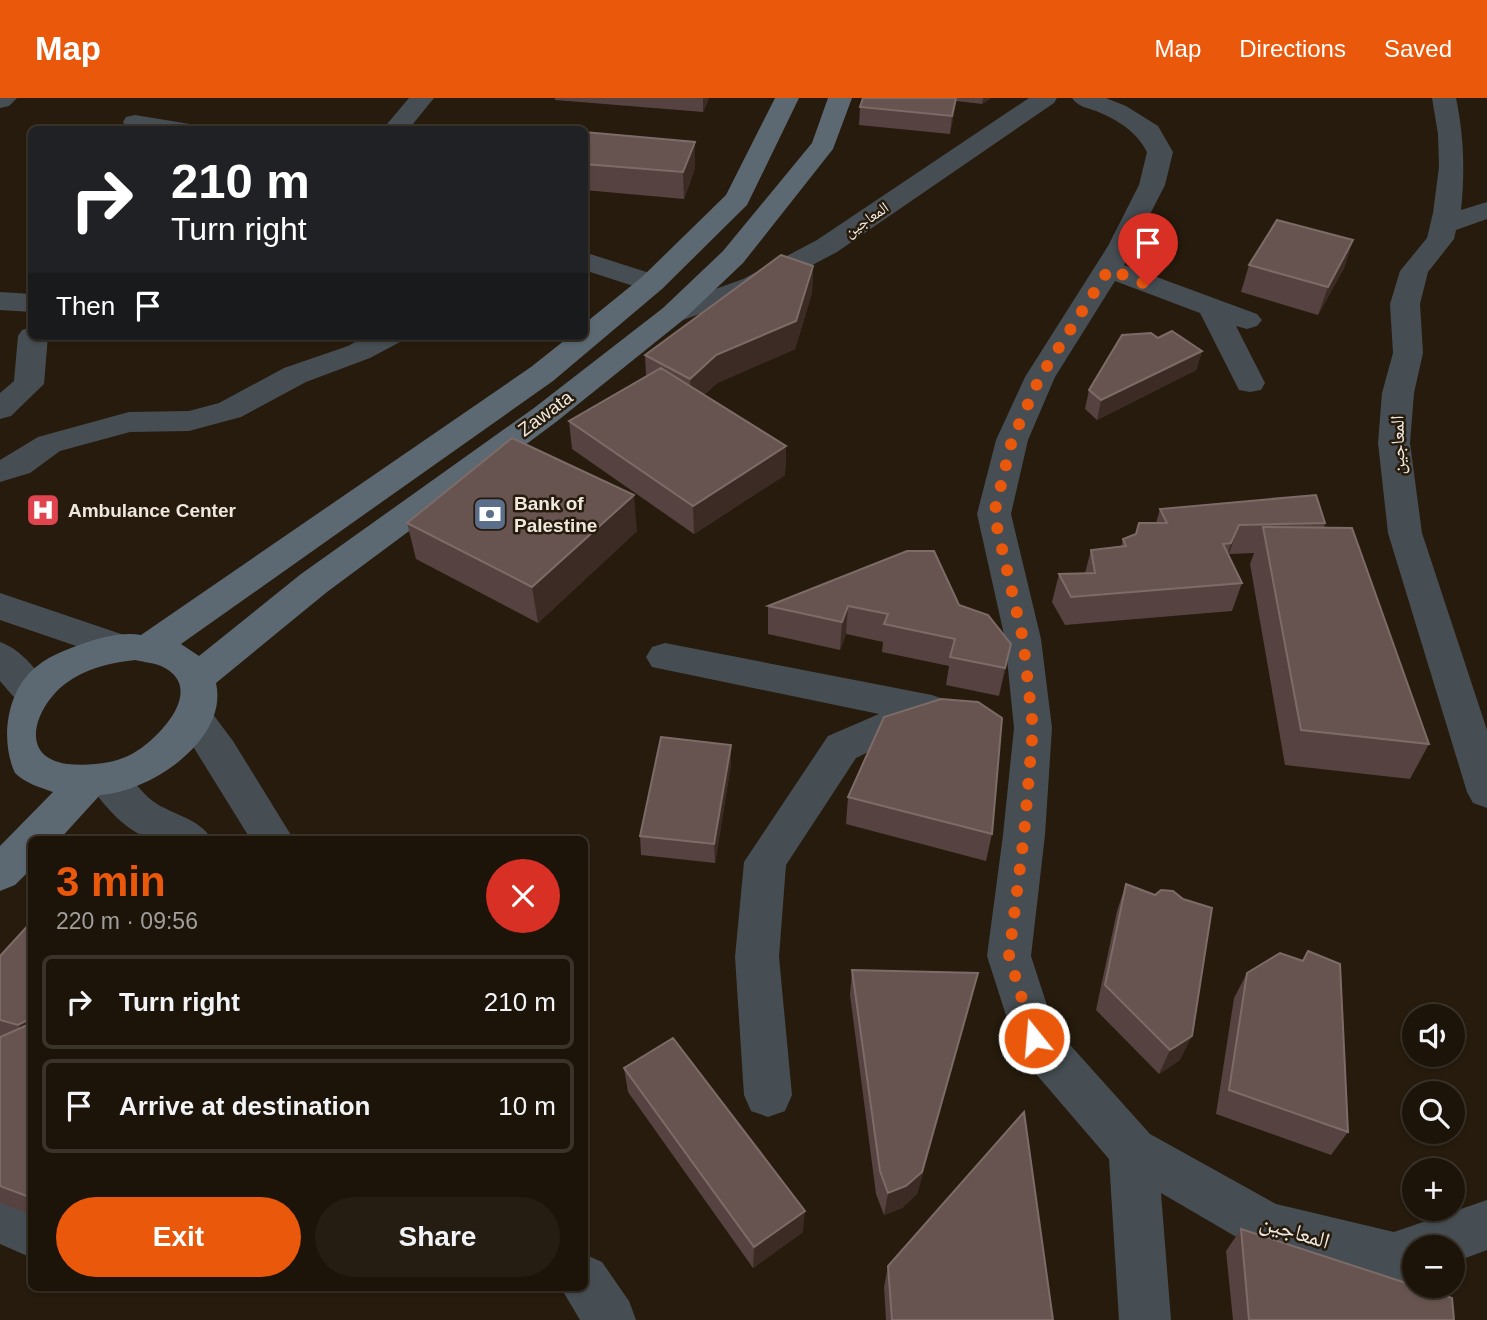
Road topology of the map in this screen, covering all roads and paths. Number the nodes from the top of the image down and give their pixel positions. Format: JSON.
{"nodes":[{"id":1,"x":5,"y":98,"type":"edge"},
{"id":2,"x":422,"y":98,"type":"edge"},
{"id":3,"x":787,"y":98,"type":"edge"},
{"id":4,"x":840,"y":98,"type":"edge"},
{"id":5,"x":1045,"y":98,"type":"edge"},
{"id":6,"x":1084,"y":98,"type":"edge"},
{"id":7,"x":1444,"y":98,"type":"edge"},
{"id":8,"x":0,"y":101,"type":"edge"},
{"id":9,"x":135,"y":122,"type":"dead end"},
{"id":10,"x":161,"y":126,"type":"edge"},
{"id":11,"x":398,"y":126,"type":"edge"},
{"id":12,"x":1487,"y":210,"type":"edge"},
{"id":13,"x":1444,"y":225,"type":"junction"},
{"id":14,"x":588,"y":261,"type":"edge"},
{"id":15,"x":1109,"y":269,"type":"junction"},
{"id":16,"x":652,"y":283,"type":"junction"},
{"id":17,"x":0,"y":301,"type":"edge"},
{"id":18,"x":28,"y":303,"type":"edge"},
{"id":19,"x":1213,"y":309,"type":"junction"},
{"id":20,"x":673,"y":314,"type":"junction"},
{"id":21,"x":1247,"y":320,"type":"dead end"},
{"id":22,"x":588,"y":336,"type":"edge"},
{"id":23,"x":33,"y":340,"type":"edge"},
{"id":24,"x":382,"y":340,"type":"edge"},
{"id":25,"x":583,"y":340,"type":"edge"},
{"id":26,"x":1250,"y":383,"type":"dead end"},
{"id":27,"x":0,"y":409,"type":"edge"},
{"id":28,"x":0,"y":471,"type":"edge"},
{"id":29,"x":0,"y":606,"type":"edge"},
{"id":30,"x":135,"y":648,"type":"junction"},
{"id":31,"x":0,"y":656,"type":"edge"},
{"id":32,"x":665,"y":657,"type":"dead end"},
{"id":33,"x":196,"y":678,"type":"junction"},
{"id":34,"x":32,"y":692,"type":"junction"},
{"id":35,"x":195,"y":719,"type":"junction"},
{"id":36,"x":983,"y":719,"type":"junction"},
{"id":37,"x":10,"y":760,"type":"edge"},
{"id":38,"x":97,"y":780,"type":"junction"},
{"id":39,"x":1487,"y":792,"type":"edge"},
{"id":40,"x":37,"y":836,"type":"edge"},
{"id":41,"x":183,"y":836,"type":"edge"},
{"id":42,"x":271,"y":836,"type":"edge"},
{"id":43,"x":28,"y":845,"type":"edge"},
{"id":44,"x":0,"y":873,"type":"edge"},
{"id":45,"x":768,"y":1095,"type":"dead end"},
{"id":46,"x":1133,"y":1150,"type":"junction"},
{"id":47,"x":0,"y":1217,"type":"edge"},
{"id":48,"x":1487,"y":1226,"type":"edge"},
{"id":49,"x":28,"y":1231,"type":"edge"},
{"id":50,"x":1461,"y":1235,"type":"edge"},
{"id":51,"x":1402,"y":1255,"type":"edge"},
{"id":52,"x":588,"y":1286,"type":"edge"},
{"id":53,"x":610,"y":1320,"type":"edge"},
{"id":54,"x":1145,"y":1320,"type":"edge"}],
"edges":[{"from":1,"to":8,"type":"street"},
{"from":2,"to":11,"type":"street"},
{"from":3,"to":16,"type":"main road","name":"Zawata"},
{"from":4,"to":20,"type":"main road","name":"Zawata"},
{"from":5,"to":20,"type":"street","name":"المعاجين"},
{"from":6,"to":15,"type":"street","name":"المعاجين"},
{"from":7,"to":13,"type":"street","name":"المعاجين"},
{"from":9,"to":10,"type":"street"},
{"from":12,"to":13,"type":"street"},
{"from":13,"to":39,"type":"street","name":"المعاجين"},
{"from":14,"to":16,"type":"street"},
{"from":15,"to":19,"type":"street"},
{"from":15,"to":36,"type":"street","name":"المعاجين"},
{"from":16,"to":22,"type":"main road","name":"Zawata"},
{"from":17,"to":18,"type":"street"},
{"from":19,"to":21,"type":"street"},
{"from":19,"to":26,"type":"street"},
{"from":20,"to":33,"type":"main road","name":"Zawata"},
{"from":23,"to":27,"type":"street"},
{"from":24,"to":28,"type":"street"},
{"from":25,"to":30,"type":"main road","name":"Zawata"},
{"from":29,"to":30,"type":"street"},
{"from":30,"to":33,"type":"main road"},
{"from":30,"to":34,"type":"main road"},
{"from":31,"to":34,"type":"street"},
{"from":32,"to":36,"type":"street"},
{"from":33,"to":35,"type":"main road"},
{"from":34,"to":37,"type":"main road"},
{"from":35,"to":38,"type":"main road"},
{"from":35,"to":42,"type":"street"},
{"from":36,"to":45,"type":"street"},
{"from":36,"to":46,"type":"street","name":"المعاجين"},
{"from":37,"to":38,"type":"main road"},
{"from":38,"to":40,"type":"main road"},
{"from":38,"to":41,"type":"street"},
{"from":43,"to":44,"type":"main road"},
{"from":46,"to":51,"type":"street","name":"المعاجين"},
{"from":46,"to":54,"type":"street"},
{"from":47,"to":49,"type":"street"},
{"from":48,"to":50,"type":"street"},
{"from":52,"to":53,"type":"street"}]}
